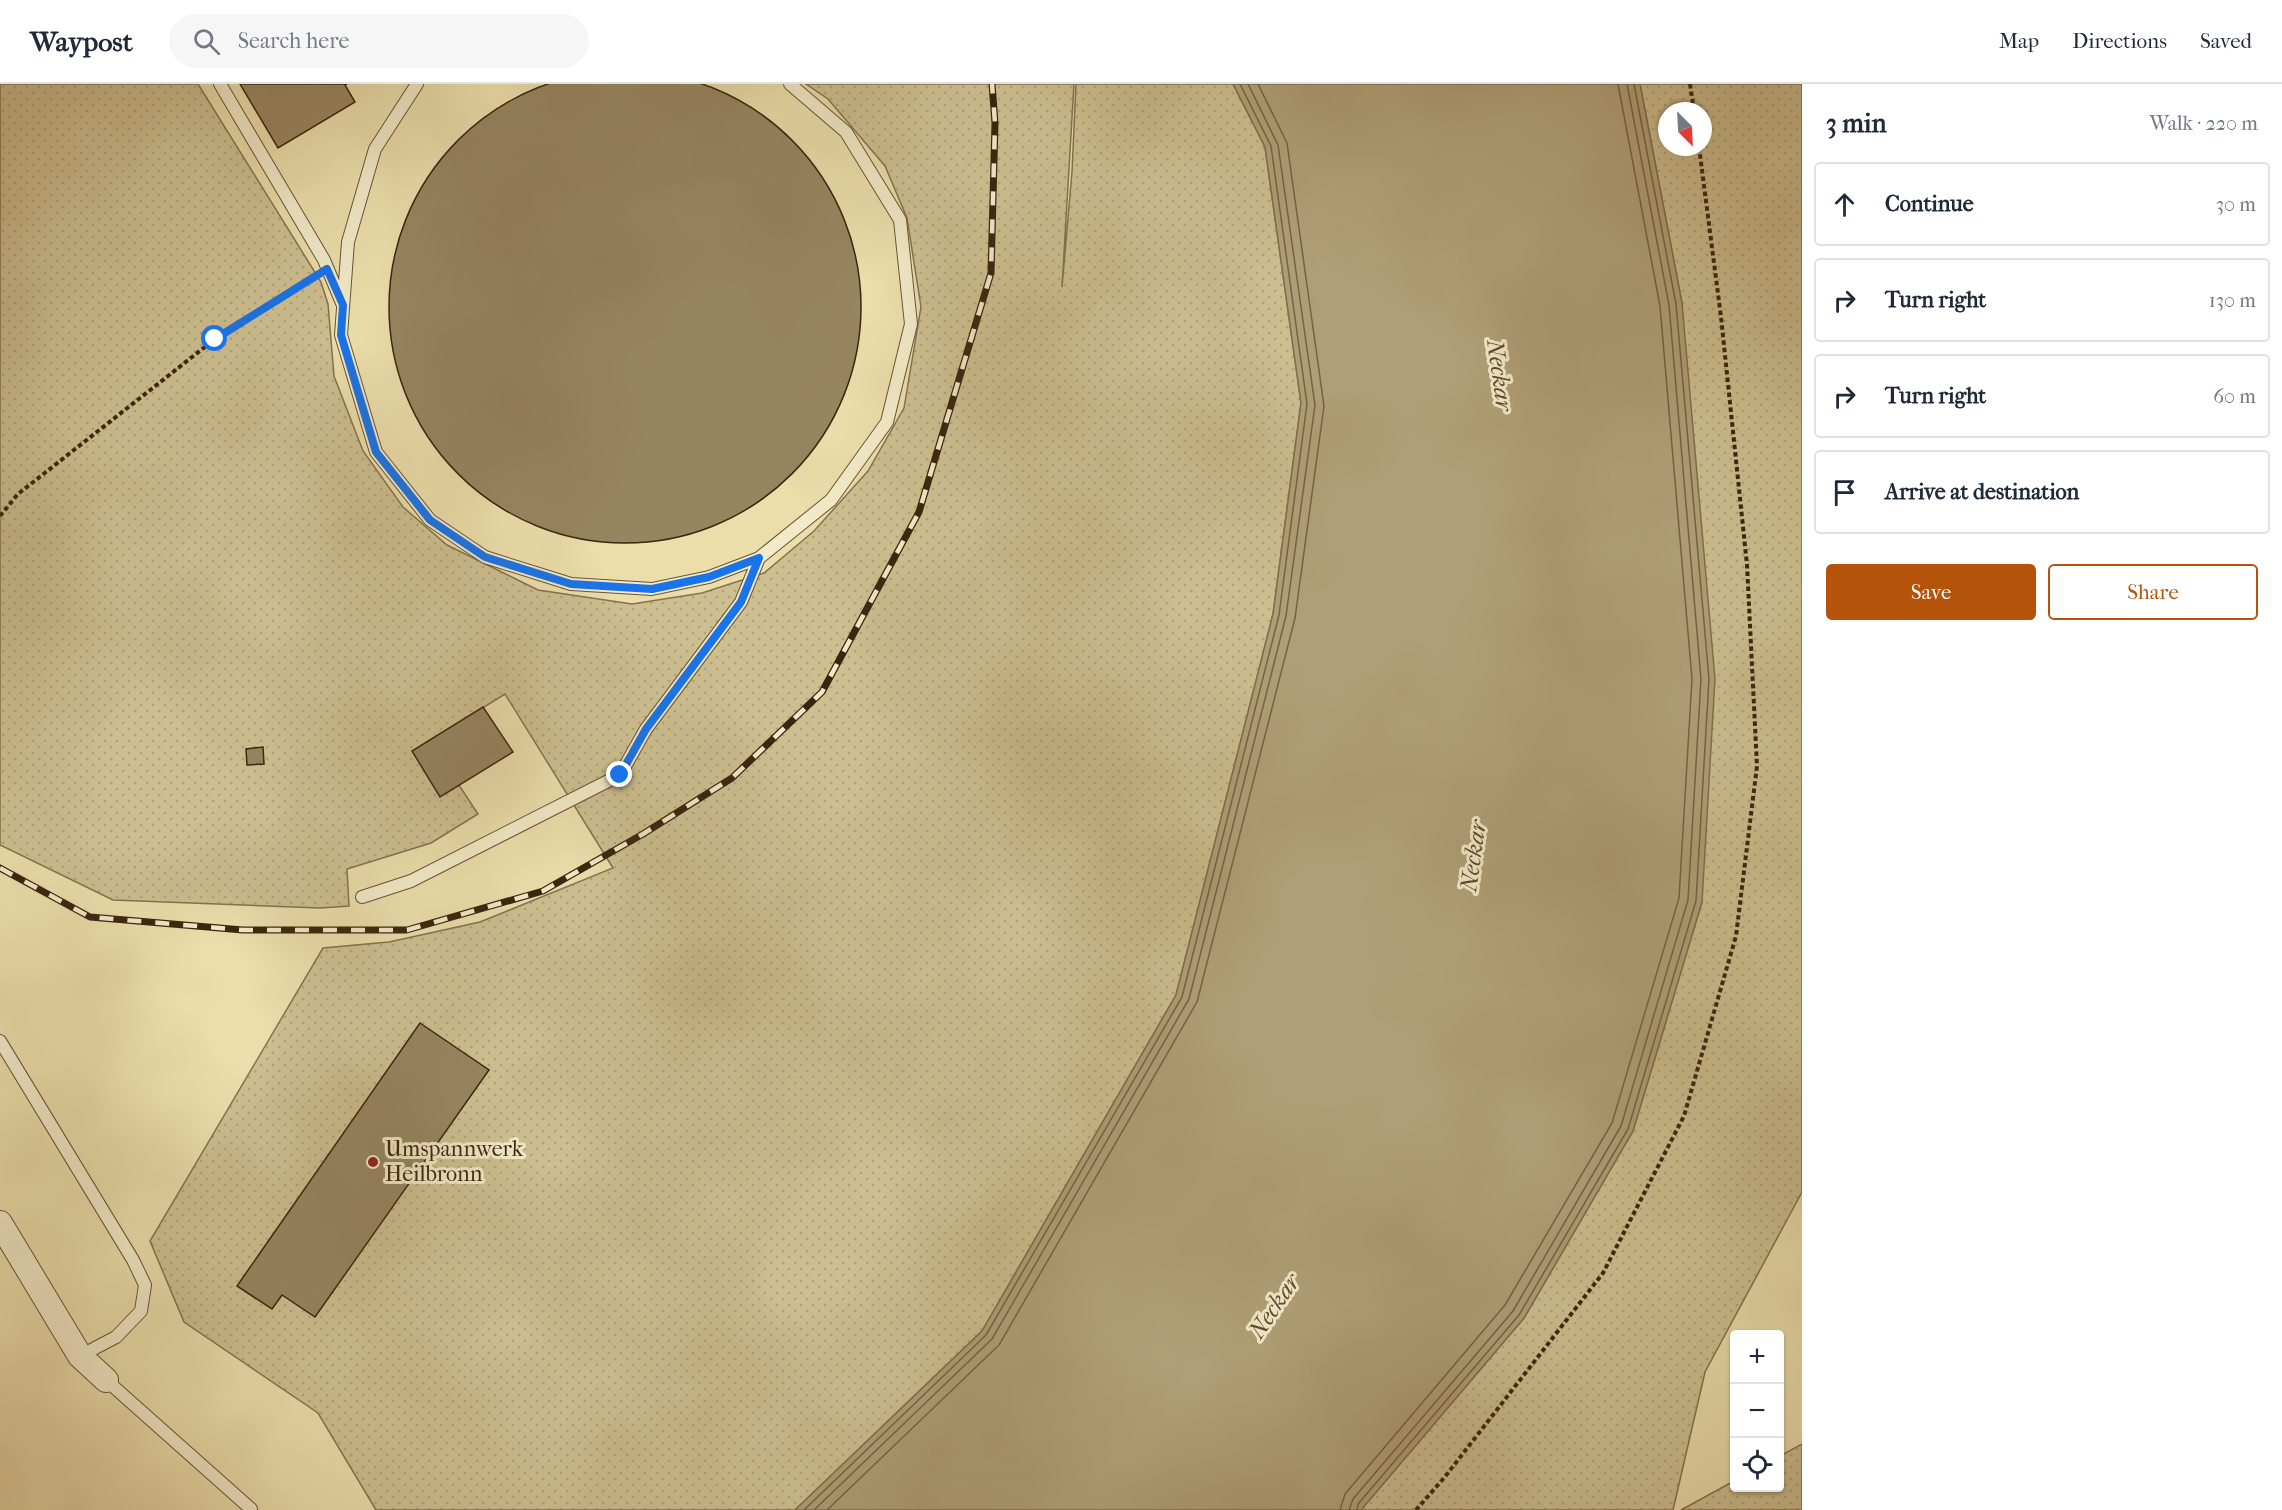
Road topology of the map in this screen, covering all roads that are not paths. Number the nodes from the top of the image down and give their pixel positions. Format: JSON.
{"nodes":[{"id":1,"x":220,"y":84,"type":"edge"},
{"id":2,"x":417,"y":84,"type":"edge"},
{"id":3,"x":790,"y":84,"type":"edge"},
{"id":4,"x":343,"y":305,"type":"junction"},
{"id":5,"x":759,"y":558,"type":"junction"},
{"id":6,"x":362,"y":897,"type":"dead end"},
{"id":7,"x":0,"y":1041,"type":"edge"},
{"id":8,"x":0,"y":1224,"type":"edge"},
{"id":9,"x":80,"y":1356,"type":"junction"},
{"id":10,"x":106,"y":1380,"type":"joint"},
{"id":11,"x":250,"y":1509,"type":"edge"}],
"edges":[{"from":1,"to":4,"type":"lane"},
{"from":2,"to":4,"type":"lane"},
{"from":3,"to":5,"type":"lane"},
{"from":4,"to":5,"type":"lane"},
{"from":5,"to":6,"type":"lane"},
{"from":7,"to":9,"type":"lane"},
{"from":8,"to":9,"type":"street"},
{"from":9,"to":10,"type":"street"},
{"from":10,"to":11,"type":"lane"}]}
